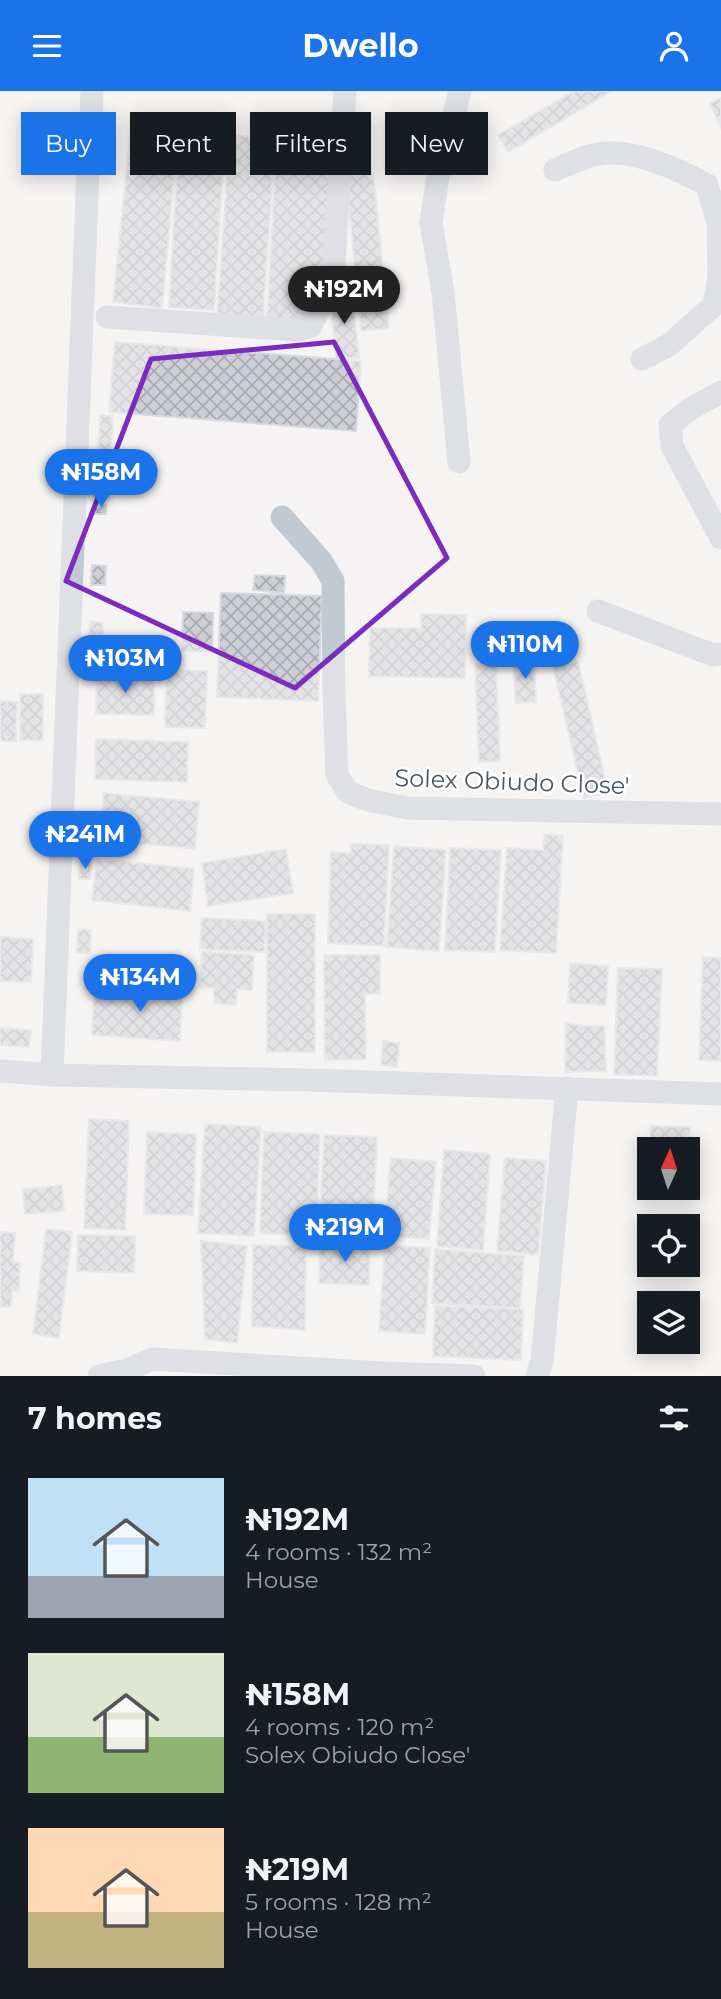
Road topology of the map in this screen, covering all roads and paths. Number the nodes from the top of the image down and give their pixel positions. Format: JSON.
{"nodes":[{"id":1,"x":92,"y":91,"type":"edge"},
{"id":2,"x":345,"y":91,"type":"edge"},
{"id":3,"x":460,"y":91,"type":"edge"},
{"id":4,"x":90,"y":112,"type":"edge"},
{"id":5,"x":555,"y":170,"type":"dead end"},
{"id":6,"x":88,"y":175,"type":"edge"},
{"id":7,"x":714,"y":182,"type":"edge"},
{"id":8,"x":107,"y":317,"type":"dead end"},
{"id":9,"x":642,"y":359,"type":"dead end"},
{"id":10,"x":721,"y":392,"type":"edge"},
{"id":11,"x":459,"y":462,"type":"dead end"},
{"id":12,"x":282,"y":517,"type":"dead end"},
{"id":13,"x":721,"y":538,"type":"edge"},
{"id":14,"x":598,"y":611,"type":"dead end"},
{"id":15,"x":721,"y":654,"type":"edge"},
{"id":16,"x":721,"y":814,"type":"edge"},
{"id":17,"x":0,"y":1071,"type":"edge"},
{"id":18,"x":52,"y":1075,"type":"junction"},
{"id":19,"x":568,"y":1088,"type":"junction"},
{"id":20,"x":721,"y":1094,"type":"edge"},
{"id":21,"x":138,"y":1373,"type":"edge"},
{"id":22,"x":99,"y":1376,"type":"edge"},
{"id":23,"x":474,"y":1376,"type":"edge"},
{"id":24,"x":537,"y":1376,"type":"edge"}],
"edges":[{"from":1,"to":4,"type":"street"},
{"from":2,"to":8,"type":"street"},
{"from":3,"to":11,"type":"street"},
{"from":5,"to":7,"type":"street"},
{"from":6,"to":18,"type":"street"},
{"from":7,"to":9,"type":"street"},
{"from":10,"to":13,"type":"street"},
{"from":12,"to":16,"type":"street","name":"Solex Obiudo Close'"},
{"from":14,"to":15,"type":"street"},
{"from":17,"to":18,"type":"street"},
{"from":18,"to":19,"type":"street"},
{"from":19,"to":20,"type":"street"},
{"from":19,"to":24,"type":"street"},
{"from":21,"to":22,"type":"street"},
{"from":21,"to":23,"type":"street"}]}
